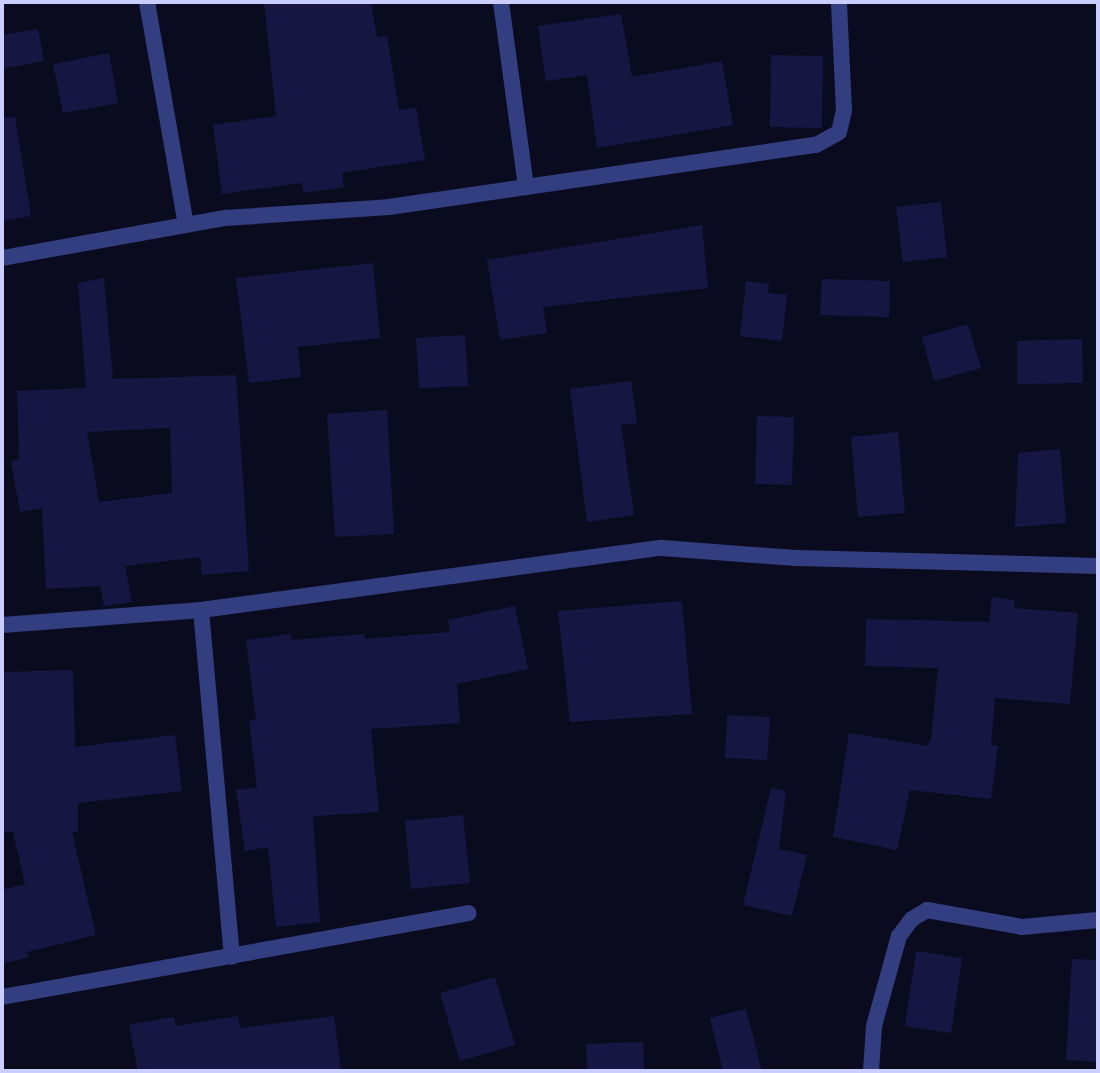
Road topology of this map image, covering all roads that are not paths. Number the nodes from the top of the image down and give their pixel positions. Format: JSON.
{"nodes":[{"id":1,"x":147,"y":2,"type":"edge"},
{"id":2,"x":501,"y":2,"type":"edge"},
{"id":3,"x":839,"y":2,"type":"edge"},
{"id":4,"x":526,"y":187,"type":"junction"},
{"id":5,"x":186,"y":225,"type":"junction"},
{"id":6,"x":2,"y":258,"type":"edge"},
{"id":7,"x":1098,"y":566,"type":"edge"},
{"id":8,"x":201,"y":610,"type":"junction"},
{"id":9,"x":2,"y":625,"type":"edge"},
{"id":10,"x":469,"y":913,"type":"dead end"},
{"id":11,"x":1098,"y":920,"type":"edge"},
{"id":12,"x":232,"y":957,"type":"junction"},
{"id":13,"x":2,"y":997,"type":"edge"},
{"id":14,"x":871,"y":1071,"type":"edge"}],
"edges":[{"from":1,"to":5,"type":"street"},
{"from":2,"to":4,"type":"street"},
{"from":3,"to":4,"type":"street"},
{"from":4,"to":5,"type":"street"},
{"from":5,"to":6,"type":"street"},
{"from":7,"to":8,"type":"street"},
{"from":8,"to":9,"type":"street"},
{"from":8,"to":12,"type":"street"},
{"from":10,"to":12,"type":"street"},
{"from":11,"to":14,"type":"street"},
{"from":12,"to":13,"type":"street"}]}
